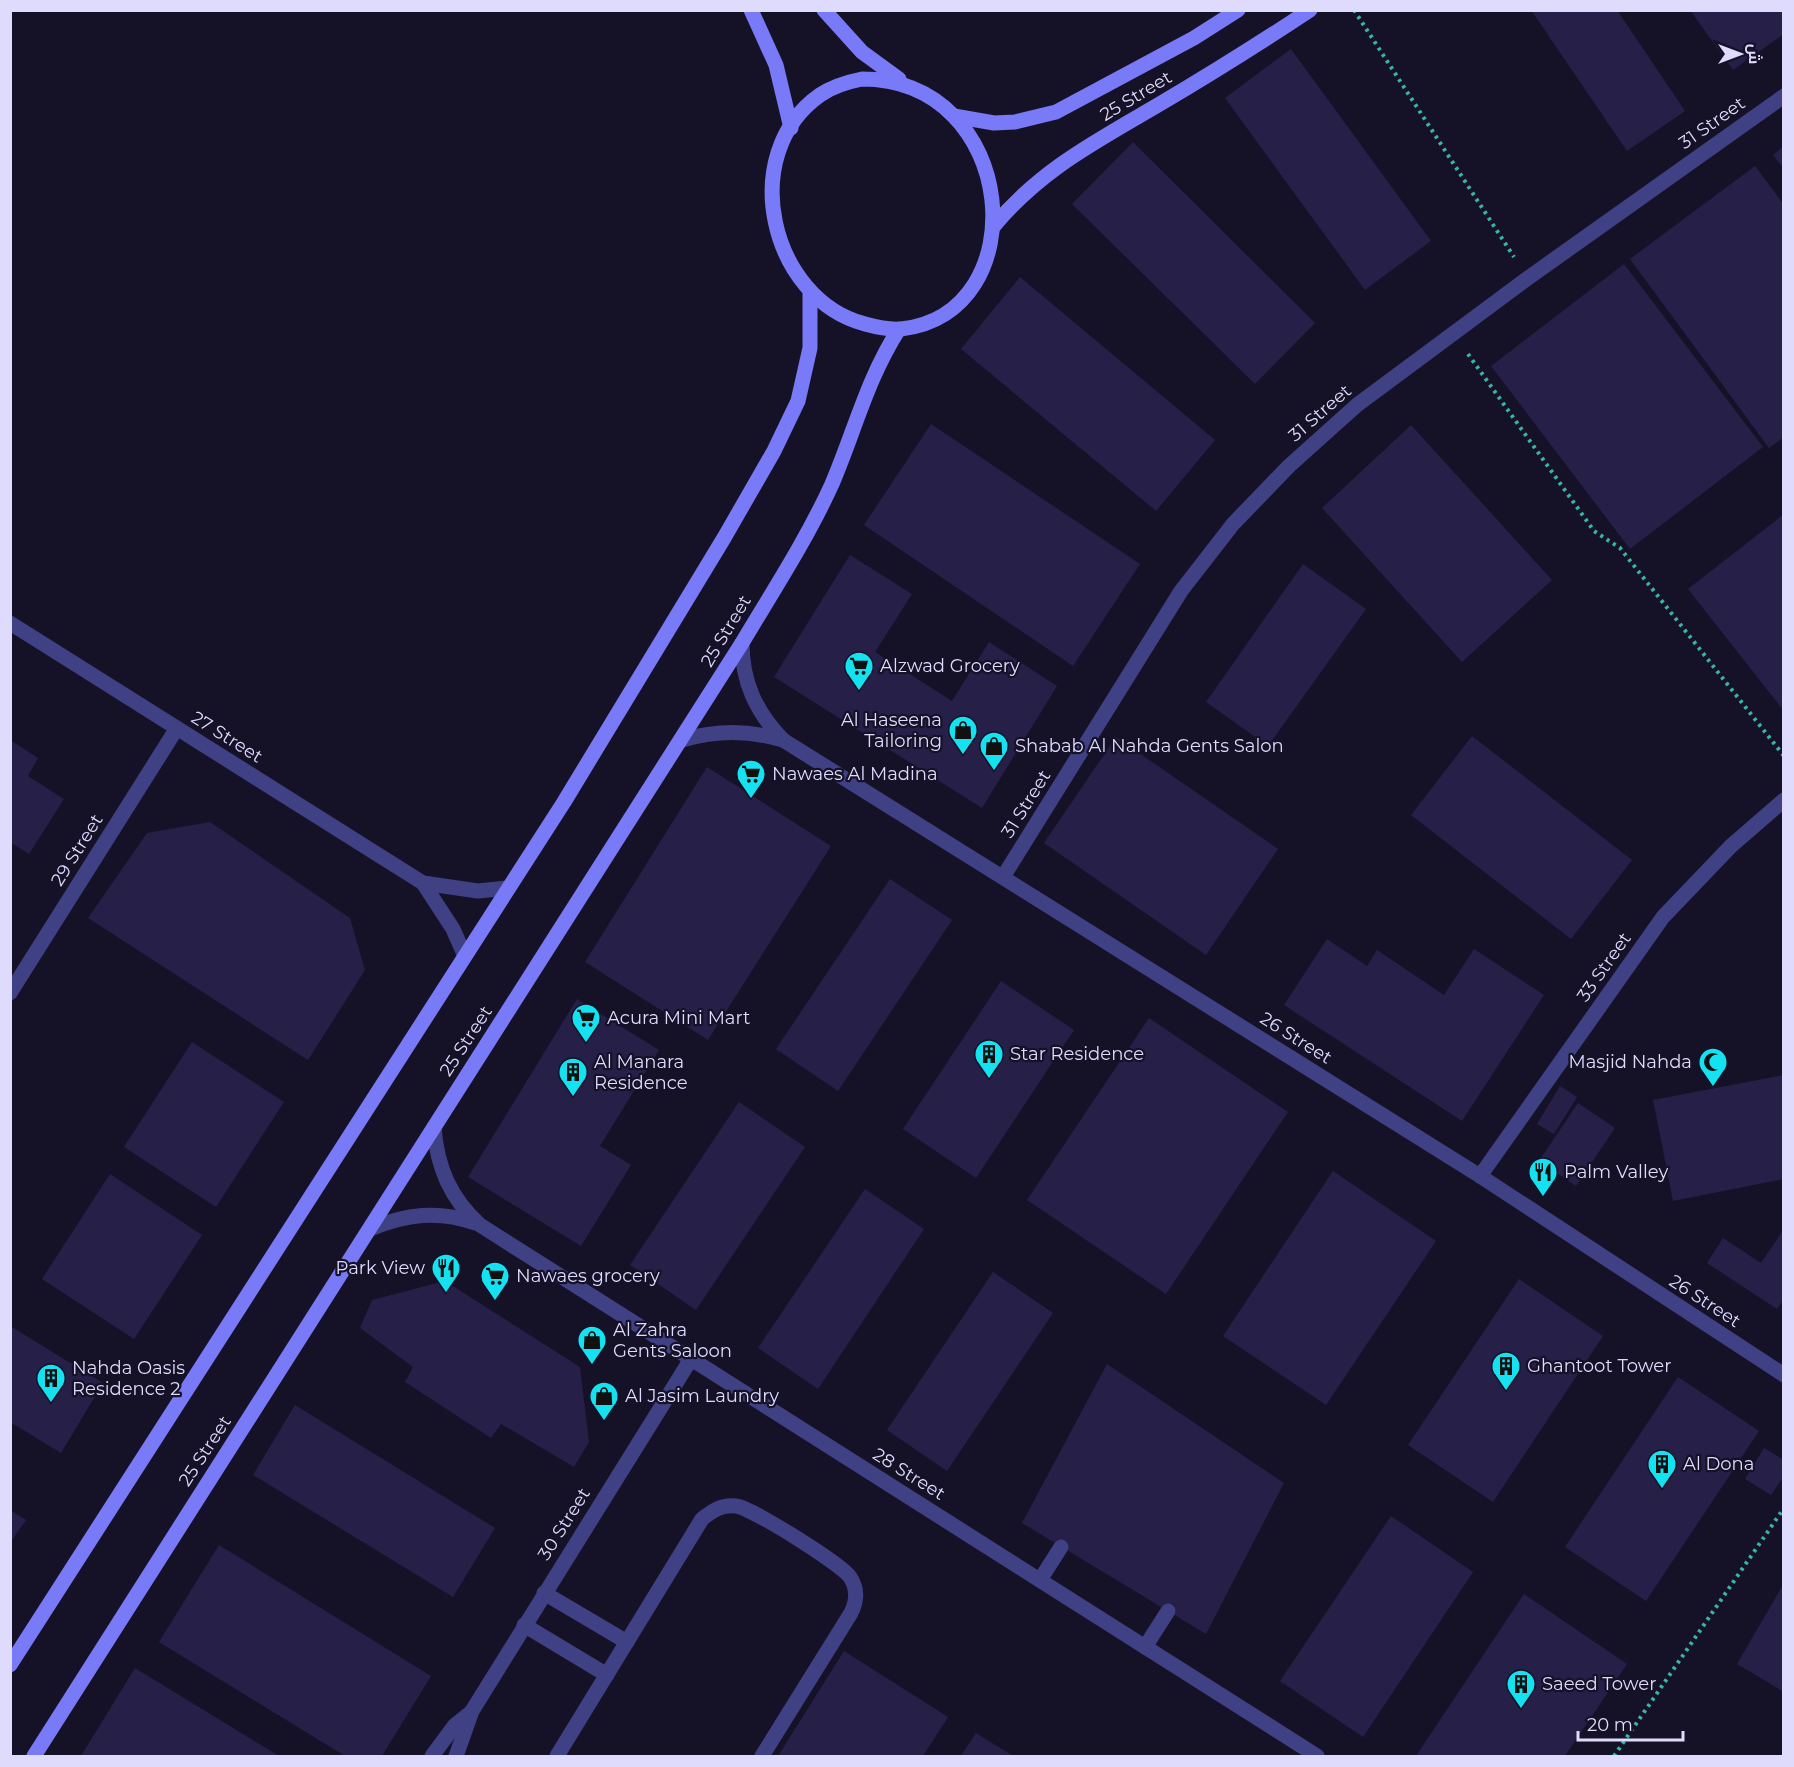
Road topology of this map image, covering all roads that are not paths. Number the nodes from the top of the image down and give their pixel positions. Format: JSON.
{"nodes":[{"id":1,"x":751,"y":10,"type":"edge"},
{"id":2,"x":824,"y":10,"type":"edge"},
{"id":3,"x":1310,"y":10,"type":"edge"},
{"id":4,"x":1237,"y":11,"type":"edge"},
{"id":5,"x":907,"y":84,"type":"junction"},
{"id":6,"x":1784,"y":96,"type":"edge"},
{"id":7,"x":954,"y":116,"type":"junction"},
{"id":8,"x":791,"y":128,"type":"junction"},
{"id":9,"x":993,"y":227,"type":"junction"},
{"id":10,"x":810,"y":293,"type":"junction"},
{"id":11,"x":899,"y":329,"type":"junction"},
{"id":12,"x":10,"y":623,"type":"edge"},
{"id":13,"x":742,"y":643,"type":"junction"},
{"id":14,"x":177,"y":729,"type":"junction"},
{"id":15,"x":682,"y":740,"type":"junction"},
{"id":16,"x":783,"y":740,"type":"junction"},
{"id":17,"x":1784,"y":800,"type":"edge"},
{"id":18,"x":1003,"y":877,"type":"junction"},
{"id":19,"x":423,"y":883,"type":"junction"},
{"id":20,"x":507,"y":888,"type":"junction"},
{"id":21,"x":464,"y":954,"type":"junction"},
{"id":22,"x":10,"y":993,"type":"edge"},
{"id":23,"x":434,"y":1127,"type":"junction"},
{"id":24,"x":1480,"y":1176,"type":"junction"},
{"id":25,"x":480,"y":1225,"type":"junction"},
{"id":26,"x":370,"y":1229,"type":"junction"},
{"id":27,"x":691,"y":1359,"type":"junction"},
{"id":28,"x":1784,"y":1376,"type":"edge"},
{"id":29,"x":1061,"y":1547,"type":"dead end"},
{"id":30,"x":1040,"y":1580,"type":"junction"},
{"id":31,"x":544,"y":1593,"type":"junction"},
{"id":32,"x":1168,"y":1611,"type":"dead end"},
{"id":33,"x":524,"y":1625,"type":"junction"},
{"id":34,"x":627,"y":1642,"type":"junction"},
{"id":35,"x":1145,"y":1647,"type":"junction"},
{"id":36,"x":10,"y":1665,"type":"edge"},
{"id":37,"x":607,"y":1675,"type":"junction"},
{"id":38,"x":472,"y":1711,"type":"junction"},
{"id":39,"x":34,"y":1756,"type":"edge"},
{"id":40,"x":432,"y":1756,"type":"edge"},
{"id":41,"x":456,"y":1756,"type":"edge"},
{"id":42,"x":557,"y":1756,"type":"edge"},
{"id":43,"x":762,"y":1756,"type":"edge"},
{"id":44,"x":1317,"y":1756,"type":"edge"}],
"edges":[{"from":1,"to":8,"type":"street"},
{"from":2,"to":5,"type":"street"},
{"from":3,"to":9,"type":"street","name":"25 Street"},
{"from":4,"to":7,"type":"street","name":"25 Street"},
{"from":5,"to":7,"type":"street"},
{"from":5,"to":8,"type":"street"},
{"from":6,"to":18,"type":"street","name":"31 Street"},
{"from":7,"to":9,"type":"street"},
{"from":8,"to":10,"type":"street"},
{"from":9,"to":11,"type":"street"},
{"from":10,"to":11,"type":"street"},
{"from":10,"to":20,"type":"street"},
{"from":11,"to":13,"type":"street","name":"25 Street"},
{"from":12,"to":14,"type":"street","name":"27 Street"},
{"from":13,"to":15,"type":"street","name":"25 Street"},
{"from":13,"to":16,"type":"street","name":"26 Street"},
{"from":14,"to":19,"type":"street","name":"27 Street"},
{"from":14,"to":22,"type":"street","name":"29 Street"},
{"from":15,"to":16,"type":"street","name":"26 Street"},
{"from":15,"to":23,"type":"street","name":"25 Street"},
{"from":16,"to":18,"type":"street","name":"26 Street"},
{"from":17,"to":24,"type":"street","name":"33 Street"},
{"from":18,"to":24,"type":"street","name":"26 Street"},
{"from":19,"to":20,"type":"street","name":"27 Street"},
{"from":19,"to":21,"type":"street","name":"27 Street"},
{"from":20,"to":21,"type":"street"},
{"from":21,"to":36,"type":"street"},
{"from":23,"to":25,"type":"street","name":"28 Street"},
{"from":23,"to":26,"type":"street","name":"25 Street"},
{"from":24,"to":28,"type":"street","name":"26 Street"},
{"from":25,"to":26,"type":"street","name":"28 Street"},
{"from":25,"to":27,"type":"street","name":"28 Street"},
{"from":26,"to":39,"type":"street","name":"25 Street"},
{"from":27,"to":30,"type":"street","name":"28 Street"},
{"from":27,"to":31,"type":"street","name":"30 Street"},
{"from":29,"to":30,"type":"street"},
{"from":30,"to":35,"type":"street","name":"28 Street"},
{"from":31,"to":33,"type":"street","name":"30 Street"},
{"from":31,"to":34,"type":"street"},
{"from":32,"to":35,"type":"street"},
{"from":33,"to":37,"type":"street"},
{"from":33,"to":38,"type":"street","name":"30 Street"},
{"from":34,"to":37,"type":"street"},
{"from":34,"to":43,"type":"street"},
{"from":35,"to":44,"type":"street","name":"28 Street"},
{"from":37,"to":42,"type":"street"},
{"from":38,"to":40,"type":"street","name":"30 Street"},
{"from":38,"to":41,"type":"street","name":"30 Street"}]}
